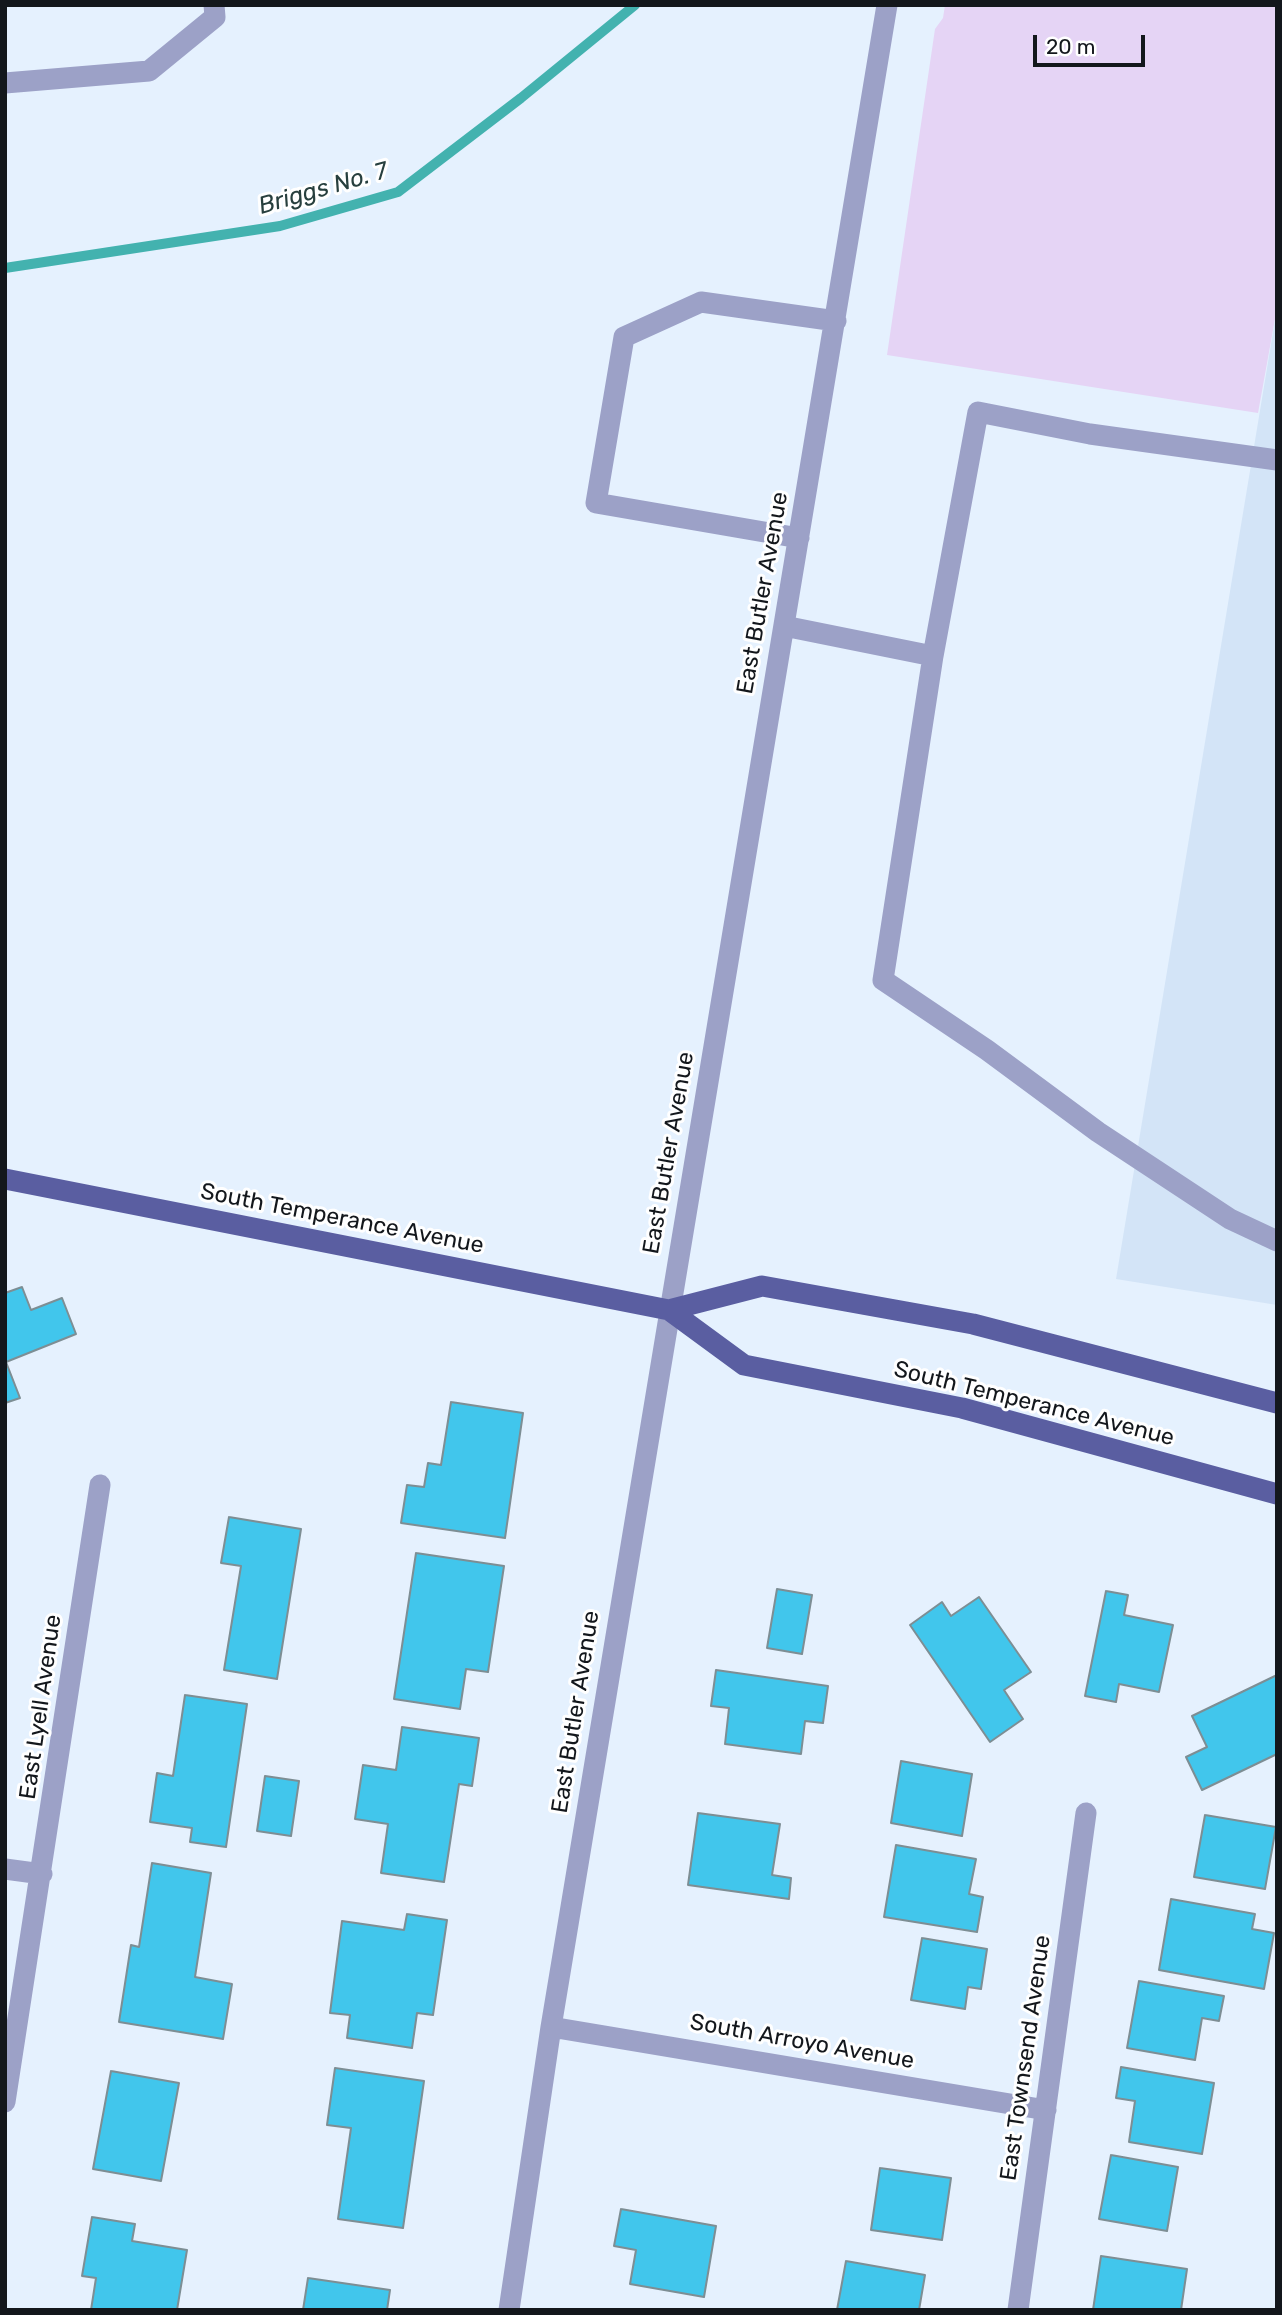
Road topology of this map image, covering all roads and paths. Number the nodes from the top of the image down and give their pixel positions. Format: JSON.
{"nodes":[{"id":1,"x":214,"y":5,"type":"edge"},
{"id":2,"x":887,"y":5,"type":"edge"},
{"id":3,"x":5,"y":83,"type":"edge"},
{"id":4,"x":836,"y":321,"type":"junction"},
{"id":5,"x":1277,"y":460,"type":"edge"},
{"id":6,"x":799,"y":538,"type":"junction"},
{"id":7,"x":784,"y":626,"type":"junction"},
{"id":8,"x":933,"y":656,"type":"junction"},
{"id":9,"x":5,"y":1179,"type":"edge"},
{"id":10,"x":1277,"y":1241,"type":"edge"},
{"id":11,"x":669,"y":1310,"type":"junction"},
{"id":12,"x":1277,"y":1403,"type":"edge"},
{"id":13,"x":100,"y":1485,"type":"dead end"},
{"id":14,"x":1277,"y":1494,"type":"edge"},
{"id":15,"x":1086,"y":1813,"type":"dead end"},
{"id":16,"x":5,"y":1869,"type":"edge"},
{"id":17,"x":42,"y":1874,"type":"junction"},
{"id":18,"x":551,"y":2026,"type":"junction"},
{"id":19,"x":5,"y":2102,"type":"edge"},
{"id":20,"x":1046,"y":2109,"type":"junction"},
{"id":21,"x":509,"y":2310,"type":"edge"},
{"id":22,"x":1018,"y":2310,"type":"edge"}],
"edges":[{"from":1,"to":3,"type":"street"},
{"from":2,"to":4,"type":"street","name":"East Butler Avenue"},
{"from":4,"to":6,"type":"street","name":"East Butler Avenue"},
{"from":4,"to":6,"type":"street"},
{"from":5,"to":8,"type":"street"},
{"from":6,"to":7,"type":"street","name":"East Butler Avenue"},
{"from":7,"to":8,"type":"street"},
{"from":7,"to":11,"type":"street","name":"East Butler Avenue"},
{"from":8,"to":10,"type":"street"},
{"from":9,"to":11,"type":"main road","name":"South Temperance Avenue"},
{"from":11,"to":12,"type":"main road","name":"South Temperance Avenue"},
{"from":11,"to":14,"type":"main road","name":"South Temperance Avenue"},
{"from":11,"to":18,"type":"street","name":"East Butler Avenue"},
{"from":13,"to":17,"type":"street","name":"East Lyell Avenue"},
{"from":15,"to":20,"type":"street","name":"East Townsend Avenue"},
{"from":16,"to":17,"type":"street"},
{"from":17,"to":19,"type":"street","name":"East Lyell Avenue"},
{"from":18,"to":20,"type":"street","name":"South Arroyo Avenue"},
{"from":18,"to":21,"type":"street","name":"East Butler Avenue"},
{"from":20,"to":22,"type":"street","name":"East Townsend Avenue"}]}
